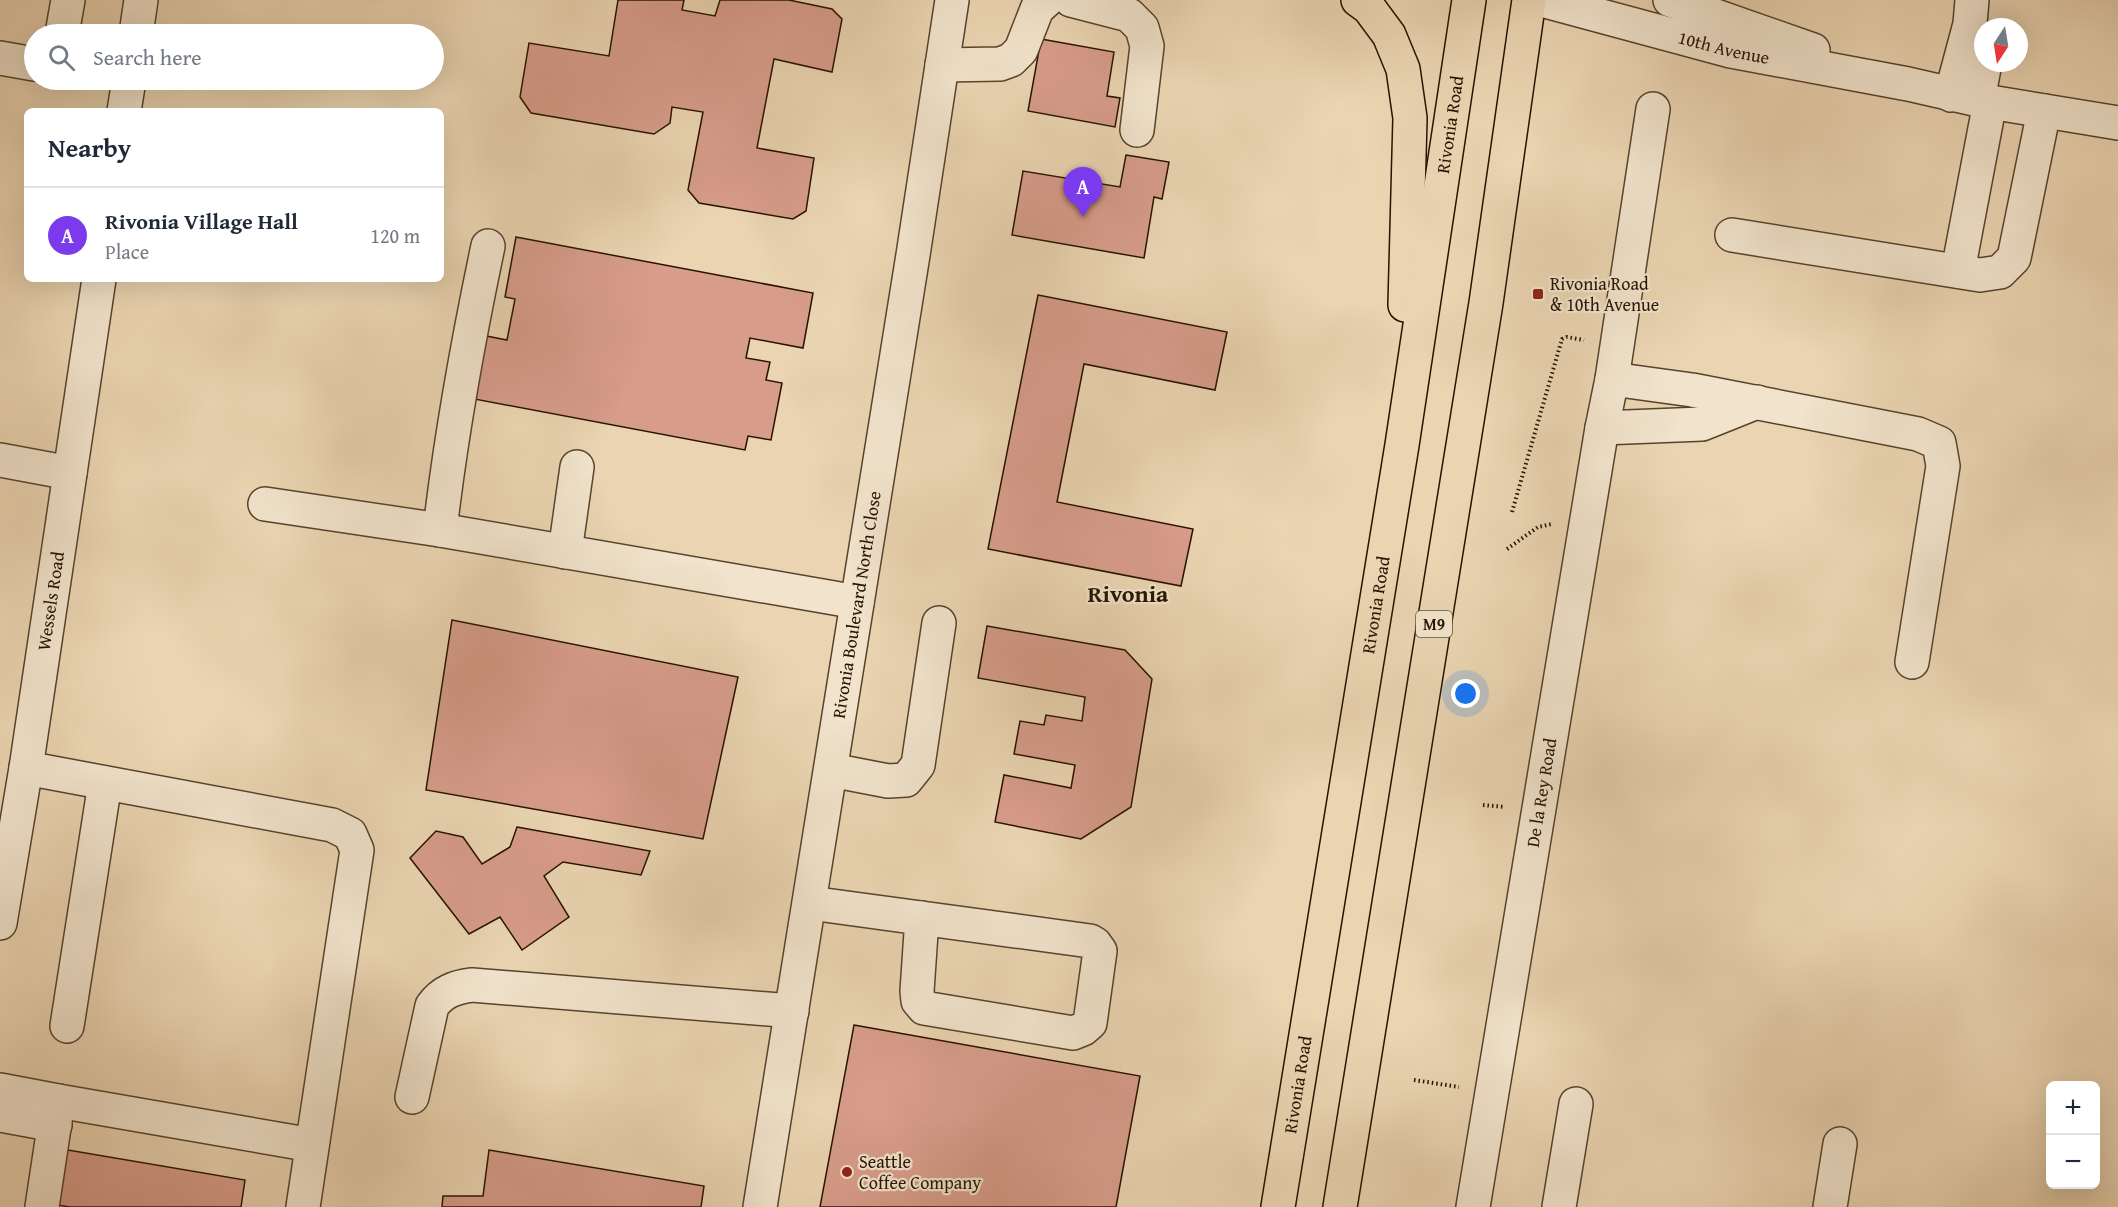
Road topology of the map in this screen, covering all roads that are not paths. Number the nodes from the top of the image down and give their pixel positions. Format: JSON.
{"nodes":[{"id":1,"x":68,"y":0,"type":"edge"},
{"id":2,"x":141,"y":0,"type":"edge"},
{"id":3,"x":952,"y":0,"type":"edge"},
{"id":4,"x":1047,"y":0,"type":"edge"},
{"id":5,"x":1071,"y":0,"type":"edge"},
{"id":6,"x":1358,"y":0,"type":"edge"},
{"id":7,"x":1469,"y":0,"type":"edge"},
{"id":8,"x":1529,"y":0,"type":"edge"},
{"id":9,"x":1542,"y":0,"type":"edge"},
{"id":10,"x":1670,"y":0,"type":"edge"},
{"id":11,"x":1972,"y":0,"type":"edge"},
{"id":12,"x":1989,"y":0,"type":"edge"},
{"id":13,"x":1989,"y":18,"type":"edge"},
{"id":14,"x":64,"y":24,"type":"edge"},
{"id":15,"x":137,"y":24,"type":"edge"},
{"id":16,"x":0,"y":58,"type":"edge"},
{"id":17,"x":24,"y":62,"type":"edge"},
{"id":18,"x":942,"y":65,"type":"junction"},
{"id":19,"x":1981,"y":72,"type":"edge"},
{"id":20,"x":1908,"y":84,"type":"junction"},
{"id":21,"x":127,"y":90,"type":"edge"},
{"id":22,"x":1973,"y":99,"type":"junction"},
{"id":23,"x":124,"y":108,"type":"edge"},
{"id":24,"x":1653,"y":109,"type":"dead end"},
{"id":25,"x":2043,"y":111,"type":"junction"},
{"id":26,"x":2118,"y":123,"type":"edge"},
{"id":27,"x":1137,"y":130,"type":"dead end"},
{"id":28,"x":1732,"y":235,"type":"dead end"},
{"id":29,"x":488,"y":246,"type":"dead end"},
{"id":30,"x":1958,"y":271,"type":"junction"},
{"id":31,"x":99,"y":282,"type":"edge"},
{"id":32,"x":1612,"y":379,"type":"junction"},
{"id":33,"x":1756,"y":402,"type":"junction"},
{"id":34,"x":1602,"y":428,"type":"junction"},
{"id":35,"x":1402,"y":445,"type":"junction"},
{"id":36,"x":0,"y":460,"type":"edge"},
{"id":37,"x":577,"y":467,"type":"dead end"},
{"id":38,"x":70,"y":472,"type":"junction"},
{"id":39,"x":265,"y":504,"type":"dead end"},
{"id":40,"x":440,"y":530,"type":"junction"},
{"id":41,"x":565,"y":552,"type":"junction"},
{"id":42,"x":857,"y":602,"type":"junction"},
{"id":43,"x":939,"y":623,"type":"dead end"},
{"id":44,"x":1912,"y":662,"type":"dead end"},
{"id":45,"x":26,"y":768,"type":"junction"},
{"id":46,"x":831,"y":770,"type":"junction"},
{"id":47,"x":105,"y":783,"type":"junction"},
{"id":48,"x":810,"y":903,"type":"junction"},
{"id":49,"x":1,"y":905,"type":"edge"},
{"id":50,"x":922,"y":918,"type":"junction"},
{"id":51,"x":792,"y":1011,"type":"junction"},
{"id":52,"x":67,"y":1026,"type":"dead end"},
{"id":53,"x":0,"y":1090,"type":"edge"},
{"id":54,"x":412,"y":1097,"type":"dead end"},
{"id":55,"x":1576,"y":1104,"type":"dead end"},
{"id":56,"x":56,"y":1113,"type":"junction"},
{"id":57,"x":0,"y":1115,"type":"edge"},
{"id":58,"x":1840,"y":1144,"type":"dead end"},
{"id":59,"x":312,"y":1145,"type":"junction"},
{"id":60,"x":42,"y":1207,"type":"edge"},
{"id":61,"x":303,"y":1207,"type":"edge"},
{"id":62,"x":760,"y":1207,"type":"edge"},
{"id":63,"x":1278,"y":1207,"type":"edge"},
{"id":64,"x":1340,"y":1207,"type":"edge"},
{"id":65,"x":1473,"y":1207,"type":"edge"},
{"id":66,"x":1559,"y":1207,"type":"edge"},
{"id":67,"x":1830,"y":1207,"type":"edge"}],
"edges":[{"from":1,"to":14,"type":"street"},
{"from":2,"to":15,"type":"street"},
{"from":3,"to":18,"type":"street","name":"Rivonia Boulevard North Close"},
{"from":4,"to":18,"type":"street"},
{"from":5,"to":27,"type":"street"},
{"from":6,"to":35,"type":"main road"},
{"from":7,"to":35,"type":"main road","name":"Rivonia Road"},
{"from":8,"to":64,"type":"main road","number":"M9"},
{"from":9,"to":20,"type":"street","name":"10th Avenue"},
{"from":10,"to":20,"type":"street","name":"10th Avenue"},
{"from":11,"to":22,"type":"street"},
{"from":12,"to":13,"type":"street"},
{"from":16,"to":17,"type":"street"},
{"from":18,"to":42,"type":"street","name":"Rivonia Boulevard North Close"},
{"from":19,"to":22,"type":"street"},
{"from":20,"to":22,"type":"street","name":"10th Avenue"},
{"from":21,"to":23,"type":"street"},
{"from":22,"to":25,"type":"street","name":"10th Avenue"},
{"from":22,"to":30,"type":"street"},
{"from":24,"to":32,"type":"street","name":"De la Rey Road"},
{"from":25,"to":26,"type":"street","name":"10th Avenue"},
{"from":25,"to":30,"type":"street"},
{"from":28,"to":30,"type":"street"},
{"from":29,"to":40,"type":"street"},
{"from":31,"to":38,"type":"street","name":"Wessels Road"},
{"from":32,"to":33,"type":"street"},
{"from":32,"to":34,"type":"street","name":"De la Rey Road"},
{"from":33,"to":34,"type":"street"},
{"from":33,"to":44,"type":"street"},
{"from":34,"to":65,"type":"street","name":"De la Rey Road"},
{"from":35,"to":63,"type":"main road","name":"Rivonia Road"},
{"from":36,"to":38,"type":"street"},
{"from":37,"to":41,"type":"street"},
{"from":38,"to":45,"type":"street","name":"Wessels Road"},
{"from":39,"to":40,"type":"street"},
{"from":40,"to":41,"type":"street"},
{"from":41,"to":42,"type":"street"},
{"from":42,"to":46,"type":"street","name":"Rivonia Boulevard North Close"},
{"from":43,"to":46,"type":"street"},
{"from":45,"to":47,"type":"street"},
{"from":45,"to":49,"type":"street","name":"Wessels Road"},
{"from":46,"to":48,"type":"street","name":"Rivonia Boulevard North Close"},
{"from":47,"to":52,"type":"street"},
{"from":47,"to":59,"type":"street"},
{"from":48,"to":50,"type":"street"},
{"from":48,"to":51,"type":"street","name":"Rivonia Boulevard North Close"},
{"from":50,"to":50,"type":"street"},
{"from":51,"to":54,"type":"street"},
{"from":51,"to":62,"type":"street","name":"Rivonia Boulevard North Close"},
{"from":53,"to":56,"type":"street"},
{"from":55,"to":66,"type":"street"},
{"from":56,"to":57,"type":"street"},
{"from":56,"to":59,"type":"street"},
{"from":56,"to":60,"type":"street"},
{"from":58,"to":67,"type":"street"},
{"from":59,"to":61,"type":"street"}]}
